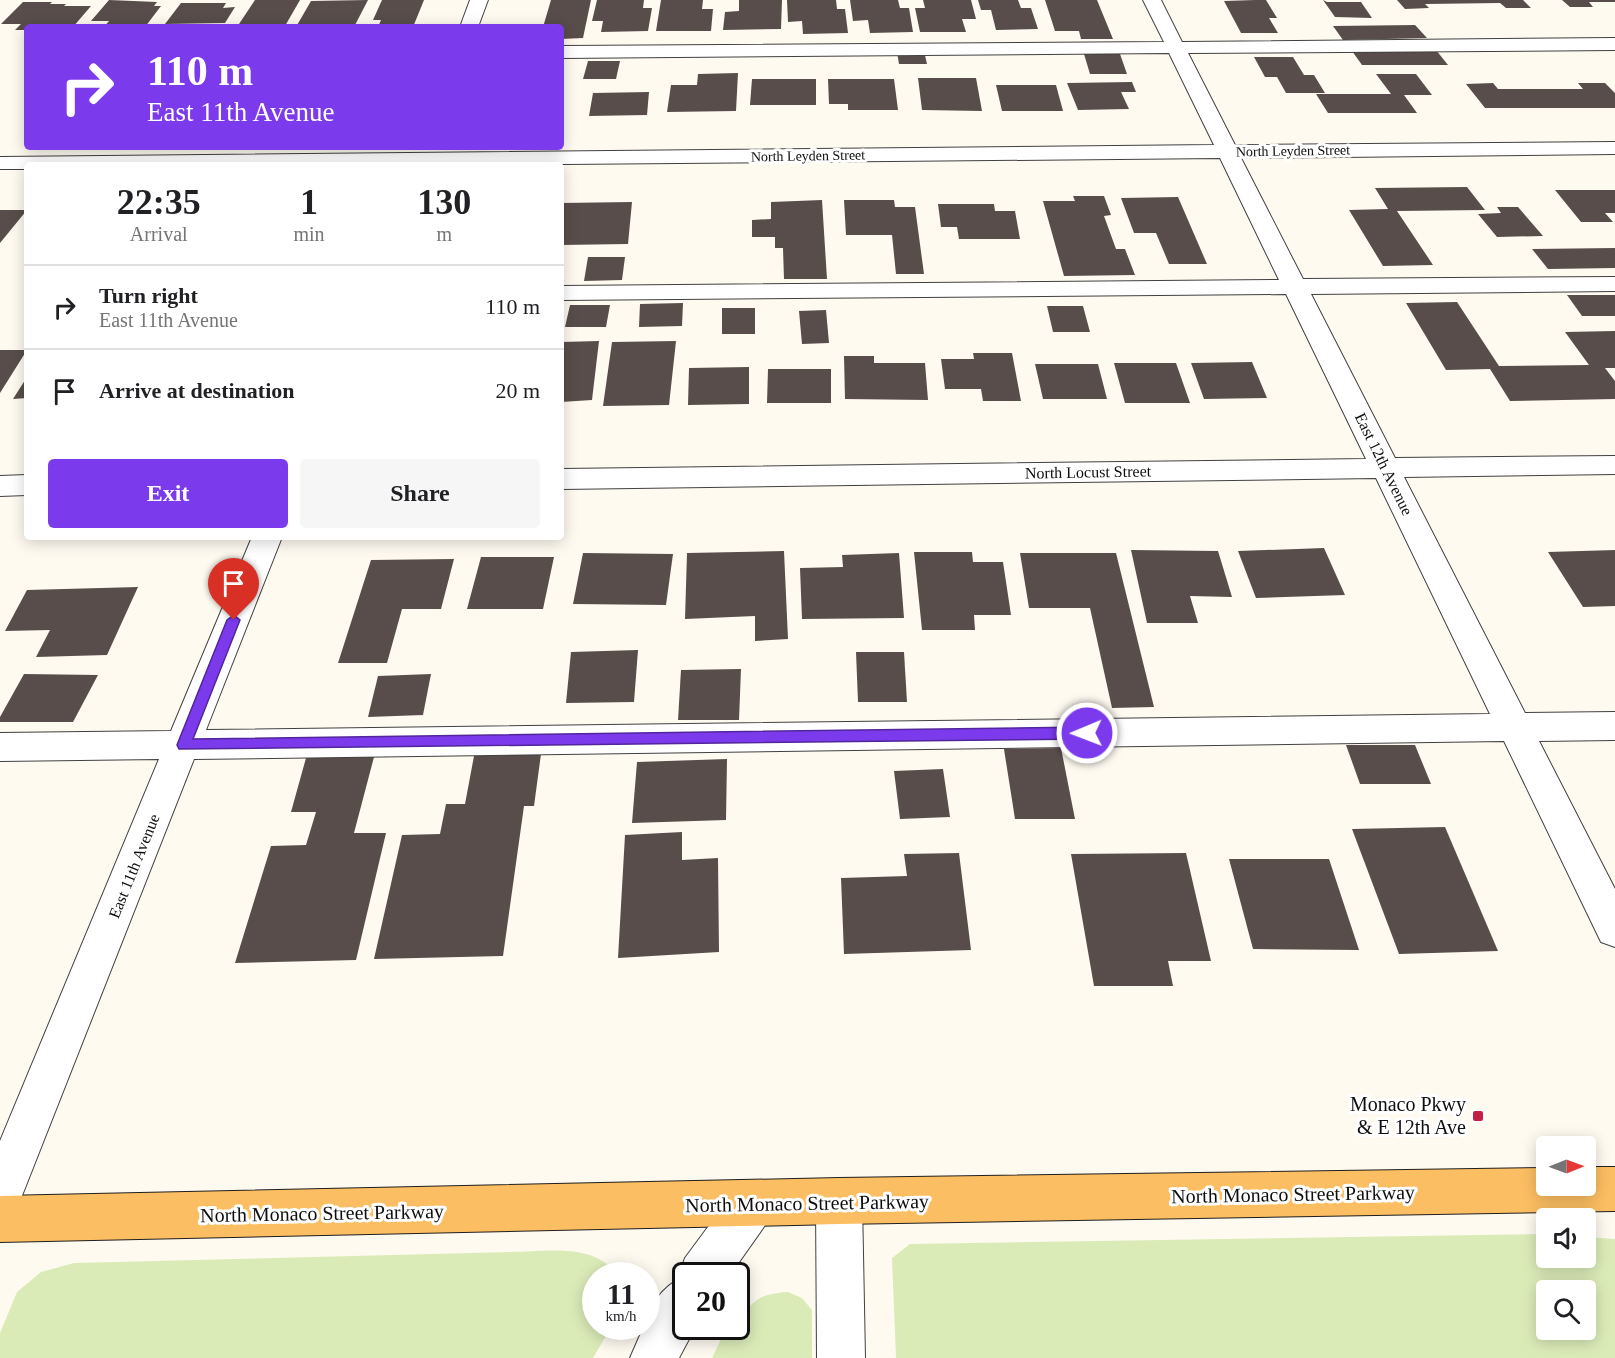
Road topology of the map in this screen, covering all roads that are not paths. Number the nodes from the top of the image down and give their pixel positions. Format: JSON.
{"nodes":[{"id":1,"x":479,"y":0,"type":"edge"},
{"id":2,"x":1152,"y":0,"type":"edge"},
{"id":3,"x":470,"y":24,"type":"edge"},
{"id":4,"x":1615,"y":44,"type":"edge"},
{"id":5,"x":1176,"y":48,"type":"junction"},
{"id":6,"x":564,"y":52,"type":"edge"},
{"id":7,"x":1615,"y":148,"type":"edge"},
{"id":8,"x":1229,"y":152,"type":"junction"},
{"id":9,"x":419,"y":157,"type":"edge"},
{"id":10,"x":70,"y":162,"type":"edge"},
{"id":11,"x":0,"y":163,"type":"edge"},
{"id":12,"x":24,"y":163,"type":"edge"},
{"id":13,"x":1615,"y":284,"type":"edge"},
{"id":14,"x":1296,"y":288,"type":"junction"},
{"id":15,"x":564,"y":293,"type":"edge"},
{"id":16,"x":1615,"y":465,"type":"edge"},
{"id":17,"x":1386,"y":468,"type":"junction"},
{"id":18,"x":564,"y":478,"type":"edge"},
{"id":19,"x":24,"y":485,"type":"edge"},
{"id":20,"x":0,"y":486,"type":"edge"},
{"id":21,"x":266,"y":540,"type":"edge"},
{"id":22,"x":1615,"y":726,"type":"edge"},
{"id":23,"x":1515,"y":727,"type":"junction"},
{"id":24,"x":184,"y":745,"type":"junction"},
{"id":25,"x":0,"y":747,"type":"edge"},
{"id":26,"x":1615,"y":929,"type":"edge"},
{"id":27,"x":1615,"y":1189,"type":"edge"},
{"id":28,"x":0,"y":1195,"type":"edge"},
{"id":29,"x":839,"y":1201,"type":"junction"},
{"id":30,"x":752,"y":1205,"type":"junction"},
{"id":31,"x":0,"y":1219,"type":"edge"},
{"id":32,"x":711,"y":1262,"type":"edge"},
{"id":33,"x":672,"y":1320,"type":"edge"},
{"id":34,"x":654,"y":1358,"type":"edge"},
{"id":35,"x":841,"y":1358,"type":"edge"}],
"edges":[{"from":1,"to":3,"type":"street"},
{"from":2,"to":5,"type":"street","name":"East 12th Avenue"},
{"from":4,"to":5,"type":"street"},
{"from":5,"to":6,"type":"street"},
{"from":5,"to":8,"type":"street","name":"East 12th Avenue"},
{"from":7,"to":8,"type":"street","name":"North Leyden Street"},
{"from":8,"to":9,"type":"street","name":"North Leyden Street"},
{"from":8,"to":14,"type":"street","name":"East 12th Avenue"},
{"from":9,"to":10,"type":"street","name":"North Leyden Street"},
{"from":11,"to":12,"type":"street","name":"North Leyden Street"},
{"from":13,"to":14,"type":"street"},
{"from":14,"to":15,"type":"street"},
{"from":14,"to":17,"type":"street","name":"East 12th Avenue"},
{"from":16,"to":17,"type":"street","name":"North Locust Street"},
{"from":17,"to":18,"type":"street","name":"North Locust Street"},
{"from":17,"to":23,"type":"street","name":"East 12th Avenue"},
{"from":19,"to":20,"type":"street"},
{"from":21,"to":24,"type":"street","name":"East 11th Avenue"},
{"from":22,"to":23,"type":"street"},
{"from":23,"to":24,"type":"street"},
{"from":23,"to":26,"type":"street","name":"East 12th Avenue"},
{"from":24,"to":25,"type":"street"},
{"from":24,"to":28,"type":"street","name":"East 11th Avenue"},
{"from":27,"to":29,"type":"main road","name":"North Monaco Street Parkway"},
{"from":29,"to":30,"type":"main road","name":"North Monaco Street Parkway"},
{"from":29,"to":35,"type":"street"},
{"from":30,"to":31,"type":"main road","name":"North Monaco Street Parkway"},
{"from":30,"to":32,"type":"street"},
{"from":33,"to":34,"type":"street"}]}
